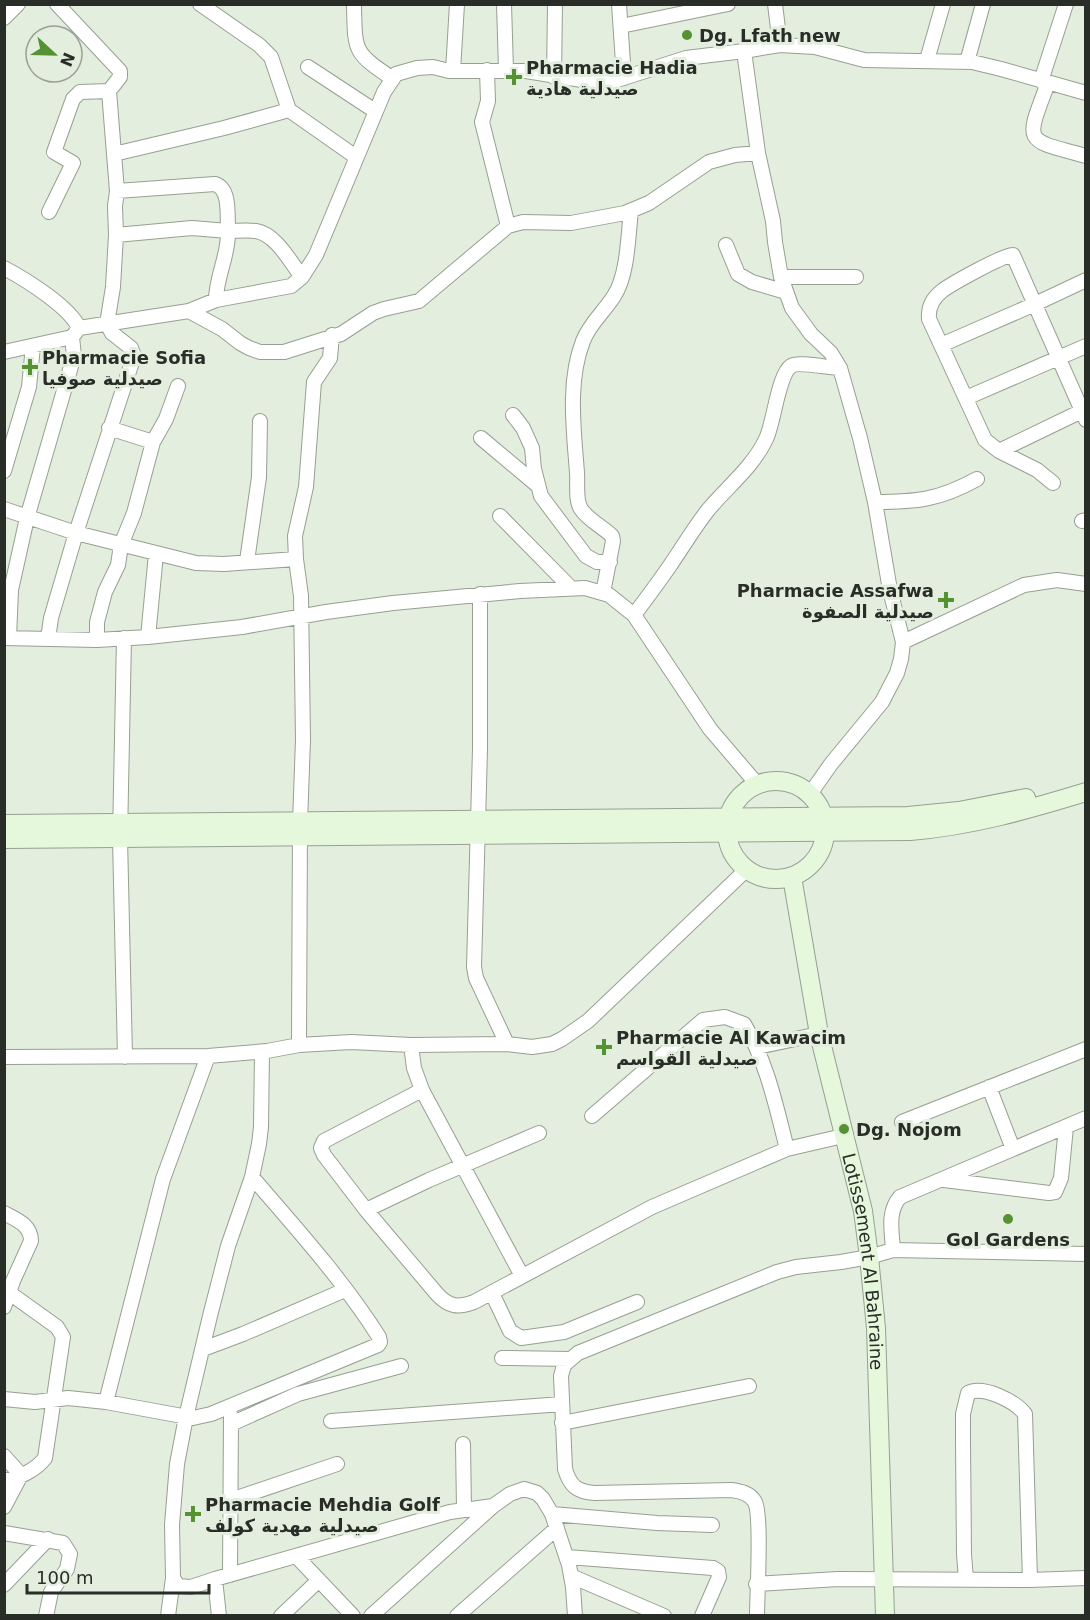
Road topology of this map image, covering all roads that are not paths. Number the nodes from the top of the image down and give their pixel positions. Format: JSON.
{"nodes":[{"id":1,"x":18,"y":4,"type":"edge"},
{"id":2,"x":57,"y":4,"type":"edge"},
{"id":3,"x":200,"y":4,"type":"edge"},
{"id":4,"x":354,"y":4,"type":"edge"},
{"id":5,"x":457,"y":4,"type":"edge"},
{"id":6,"x":504,"y":4,"type":"edge"},
{"id":7,"x":555,"y":4,"type":"edge"},
{"id":8,"x":620,"y":4,"type":"edge"},
{"id":9,"x":728,"y":4,"type":"edge"},
{"id":10,"x":775,"y":4,"type":"edge"},
{"id":11,"x":943,"y":4,"type":"edge"},
{"id":12,"x":983,"y":4,"type":"edge"},
{"id":13,"x":1066,"y":4,"type":"edge"},
{"id":14,"x":4,"y":18,"type":"edge"},
{"id":15,"x":621,"y":26,"type":"junction"},
{"id":16,"x":780,"y":45,"type":"junction"},
{"id":17,"x":744,"y":51,"type":"junction"},
{"id":18,"x":927,"y":60,"type":"junction"},
{"id":19,"x":967,"y":62,"type":"junction"},
{"id":20,"x":308,"y":67,"type":"dead end"},
{"id":21,"x":487,"y":70,"type":"junction"},
{"id":22,"x":506,"y":70,"type":"junction"},
{"id":23,"x":453,"y":71,"type":"junction"},
{"id":24,"x":554,"y":77,"type":"junction"},
{"id":25,"x":393,"y":78,"type":"junction"},
{"id":26,"x":624,"y":78,"type":"junction"},
{"id":27,"x":1045,"y":82,"type":"junction"},
{"id":28,"x":109,"y":91,"type":"junction"},
{"id":29,"x":1086,"y":93,"type":"edge"},
{"id":30,"x":289,"y":110,"type":"junction"},
{"id":31,"x":375,"y":111,"type":"junction"},
{"id":32,"x":758,"y":153,"type":"junction"},
{"id":33,"x":114,"y":154,"type":"junction"},
{"id":34,"x":1086,"y":156,"type":"edge"},
{"id":35,"x":356,"y":157,"type":"junction"},
{"id":36,"x":117,"y":191,"type":"junction"},
{"id":37,"x":631,"y":211,"type":"junction"},
{"id":38,"x":49,"y":212,"type":"dead end"},
{"id":39,"x":508,"y":226,"type":"junction"},
{"id":40,"x":228,"y":231,"type":"junction"},
{"id":41,"x":116,"y":235,"type":"junction"},
{"id":42,"x":726,"y":245,"type":"dead end"},
{"id":43,"x":4,"y":268,"type":"edge"},
{"id":44,"x":781,"y":277,"type":"junction"},
{"id":45,"x":856,"y":277,"type":"dead end"},
{"id":46,"x":302,"y":278,"type":"junction"},
{"id":47,"x":1086,"y":280,"type":"edge"},
{"id":48,"x":786,"y":292,"type":"junction"},
{"id":49,"x":216,"y":300,"type":"junction"},
{"id":50,"x":1035,"y":304,"type":"junction"},
{"id":51,"x":189,"y":310,"type":"junction"},
{"id":52,"x":107,"y":324,"type":"junction"},
{"id":53,"x":75,"y":332,"type":"junction"},
{"id":54,"x":332,"y":335,"type":"junction"},
{"id":55,"x":941,"y":345,"type":"junction"},
{"id":56,"x":33,"y":346,"type":"junction"},
{"id":57,"x":1086,"y":346,"type":"edge"},
{"id":58,"x":4,"y":352,"type":"edge"},
{"id":59,"x":1059,"y":358,"type":"junction"},
{"id":60,"x":840,"y":369,"type":"junction"},
{"id":61,"x":178,"y":386,"type":"dead end"},
{"id":62,"x":966,"y":398,"type":"junction"},
{"id":63,"x":1084,"y":413,"type":"edge"},
{"id":64,"x":513,"y":415,"type":"dead end"},
{"id":65,"x":260,"y":421,"type":"dead end"},
{"id":66,"x":109,"y":428,"type":"junction"},
{"id":67,"x":481,"y":438,"type":"dead end"},
{"id":68,"x":153,"y":442,"type":"junction"},
{"id":69,"x":999,"y":451,"type":"junction"},
{"id":70,"x":4,"y":471,"type":"edge"},
{"id":71,"x":977,"y":479,"type":"dead end"},
{"id":72,"x":1053,"y":483,"type":"dead end"},
{"id":73,"x":537,"y":485,"type":"junction"},
{"id":74,"x":874,"y":502,"type":"junction"},
{"id":75,"x":4,"y":509,"type":"edge"},
{"id":76,"x":500,"y":516,"type":"dead end"},
{"id":77,"x":27,"y":518,"type":"junction"},
{"id":78,"x":76,"y":533,"type":"junction"},
{"id":79,"x":121,"y":544,"type":"junction"},
{"id":80,"x":156,"y":554,"type":"junction"},
{"id":81,"x":296,"y":559,"type":"junction"},
{"id":82,"x":247,"y":561,"type":"junction"},
{"id":83,"x":610,"y":562,"type":"junction"},
{"id":84,"x":1086,"y":584,"type":"edge"},
{"id":85,"x":572,"y":588,"type":"junction"},
{"id":86,"x":603,"y":593,"type":"junction"},
{"id":87,"x":480,"y":594,"type":"junction"},
{"id":88,"x":634,"y":615,"type":"junction"},
{"id":89,"x":301,"y":616,"type":"junction"},
{"id":90,"x":148,"y":637,"type":"junction"},
{"id":91,"x":7,"y":638,"type":"edge"},
{"id":92,"x":124,"y":638,"type":"junction"},
{"id":93,"x":48,"y":639,"type":"junction"},
{"id":94,"x":97,"y":640,"type":"junction"},
{"id":95,"x":903,"y":642,"type":"junction"},
{"id":96,"x":1086,"y":780,"type":"edge"},
{"id":97,"x":757,"y":784,"type":"junction"},
{"id":98,"x":1086,"y":792,"type":"edge"},
{"id":99,"x":810,"y":794,"type":"junction"},
{"id":100,"x":4,"y":824,"type":"edge"},
{"id":101,"x":825,"y":824,"type":"junction"},
{"id":102,"x":728,"y":825,"type":"junction"},
{"id":103,"x":477,"y":827,"type":"junction"},
{"id":104,"x":299,"y":830,"type":"junction"},
{"id":105,"x":120,"y":831,"type":"junction"},
{"id":106,"x":4,"y":839,"type":"edge"},
{"id":107,"x":747,"y":870,"type":"junction"},
{"id":108,"x":792,"y":877,"type":"junction"},
{"id":109,"x":819,"y":1034,"type":"junction"},
{"id":110,"x":507,"y":1044,"type":"junction"},
{"id":111,"x":299,"y":1045,"type":"junction"},
{"id":112,"x":411,"y":1045,"type":"junction"},
{"id":113,"x":757,"y":1047,"type":"junction"},
{"id":114,"x":1086,"y":1049,"type":"edge"},
{"id":115,"x":262,"y":1052,"type":"junction"},
{"id":116,"x":208,"y":1056,"type":"junction"},
{"id":117,"x":4,"y":1057,"type":"edge"},
{"id":118,"x":125,"y":1057,"type":"junction"},
{"id":119,"x":989,"y":1087,"type":"junction"},
{"id":120,"x":422,"y":1090,"type":"junction"},
{"id":121,"x":592,"y":1116,"type":"dead end"},
{"id":122,"x":1086,"y":1118,"type":"edge"},
{"id":123,"x":902,"y":1122,"type":"dead end"},
{"id":124,"x":1066,"y":1127,"type":"junction"},
{"id":125,"x":539,"y":1133,"type":"dead end"},
{"id":126,"x":843,"y":1136,"type":"junction"},
{"id":127,"x":787,"y":1149,"type":"junction"},
{"id":128,"x":1013,"y":1149,"type":"junction"},
{"id":129,"x":464,"y":1165,"type":"junction"},
{"id":130,"x":252,"y":1177,"type":"junction"},
{"id":131,"x":942,"y":1180,"type":"junction"},
{"id":132,"x":366,"y":1210,"type":"junction"},
{"id":133,"x":4,"y":1213,"type":"edge"},
{"id":134,"x":893,"y":1250,"type":"junction"},
{"id":135,"x":1086,"y":1254,"type":"edge"},
{"id":136,"x":869,"y":1257,"type":"junction"},
{"id":137,"x":522,"y":1276,"type":"junction"},
{"id":138,"x":345,"y":1290,"type":"junction"},
{"id":139,"x":7,"y":1291,"type":"edge"},
{"id":140,"x":492,"y":1293,"type":"junction"},
{"id":141,"x":637,"y":1302,"type":"dead end"},
{"id":142,"x":4,"y":1307,"type":"edge"},
{"id":143,"x":203,"y":1349,"type":"junction"},
{"id":144,"x":502,"y":1358,"type":"dead end"},
{"id":145,"x":570,"y":1359,"type":"junction"},
{"id":146,"x":400,"y":1366,"type":"dead end"},
{"id":147,"x":749,"y":1386,"type":"dead end"},
{"id":148,"x":4,"y":1399,"type":"edge"},
{"id":149,"x":54,"y":1400,"type":"junction"},
{"id":150,"x":106,"y":1402,"type":"junction"},
{"id":151,"x":562,"y":1404,"type":"junction"},
{"id":152,"x":232,"y":1405,"type":"junction"},
{"id":153,"x":186,"y":1417,"type":"junction"},
{"id":154,"x":331,"y":1421,"type":"dead end"},
{"id":155,"x":562,"y":1423,"type":"junction"},
{"id":156,"x":231,"y":1424,"type":"junction"},
{"id":157,"x":463,"y":1444,"type":"dead end"},
{"id":158,"x":4,"y":1456,"type":"edge"},
{"id":159,"x":337,"y":1464,"type":"dead end"},
{"id":160,"x":21,"y":1475,"type":"junction"},
{"id":161,"x":4,"y":1481,"type":"edge"},
{"id":162,"x":231,"y":1500,"type":"junction"},
{"id":163,"x":493,"y":1506,"type":"junction"},
{"id":164,"x":4,"y":1507,"type":"edge"},
{"id":165,"x":464,"y":1509,"type":"junction"},
{"id":166,"x":554,"y":1521,"type":"junction"},
{"id":167,"x":712,"y":1526,"type":"dead end"},
{"id":168,"x":4,"y":1533,"type":"edge"},
{"id":169,"x":48,"y":1539,"type":"junction"},
{"id":170,"x":296,"y":1556,"type":"junction"},
{"id":171,"x":567,"y":1557,"type":"junction"},
{"id":172,"x":230,"y":1575,"type":"junction"},
{"id":173,"x":571,"y":1576,"type":"junction"},
{"id":174,"x":173,"y":1578,"type":"junction"},
{"id":175,"x":1086,"y":1578,"type":"edge"},
{"id":176,"x":214,"y":1579,"type":"junction"},
{"id":177,"x":319,"y":1580,"type":"junction"},
{"id":178,"x":884,"y":1580,"type":"junction"},
{"id":179,"x":966,"y":1580,"type":"junction"},
{"id":180,"x":1030,"y":1580,"type":"junction"},
{"id":181,"x":756,"y":1584,"type":"junction"},
{"id":182,"x":4,"y":1585,"type":"edge"},
{"id":183,"x":465,"y":1613,"type":"edge"},
{"id":184,"x":46,"y":1616,"type":"edge"},
{"id":185,"x":168,"y":1616,"type":"edge"},
{"id":186,"x":219,"y":1616,"type":"edge"},
{"id":187,"x":281,"y":1616,"type":"edge"},
{"id":188,"x":353,"y":1616,"type":"edge"},
{"id":189,"x":371,"y":1616,"type":"edge"},
{"id":190,"x":575,"y":1616,"type":"edge"},
{"id":191,"x":664,"y":1616,"type":"edge"},
{"id":192,"x":702,"y":1616,"type":"edge"},
{"id":193,"x":757,"y":1616,"type":"edge"},
{"id":194,"x":885,"y":1616,"type":"edge"}],
"edges":[{"from":1,"to":14,"type":"street"},
{"from":2,"to":28,"type":"street"},
{"from":3,"to":30,"type":"street"},
{"from":4,"to":25,"type":"street"},
{"from":5,"to":23,"type":"street"},
{"from":6,"to":22,"type":"street"},
{"from":7,"to":24,"type":"street"},
{"from":8,"to":15,"type":"street"},
{"from":9,"to":15,"type":"street"},
{"from":10,"to":16,"type":"street"},
{"from":11,"to":18,"type":"street"},
{"from":12,"to":19,"type":"street"},
{"from":13,"to":27,"type":"street"},
{"from":15,"to":26,"type":"street"},
{"from":16,"to":17,"type":"street"},
{"from":16,"to":18,"type":"street"},
{"from":17,"to":26,"type":"street"},
{"from":17,"to":32,"type":"street"},
{"from":18,"to":19,"type":"street"},
{"from":19,"to":27,"type":"street"},
{"from":20,"to":31,"type":"street"},
{"from":21,"to":22,"type":"street"},
{"from":21,"to":23,"type":"street"},
{"from":21,"to":39,"type":"street"},
{"from":22,"to":24,"type":"street"},
{"from":23,"to":25,"type":"street"},
{"from":24,"to":26,"type":"street"},
{"from":25,"to":31,"type":"street"},
{"from":27,"to":29,"type":"street"},
{"from":27,"to":34,"type":"street"},
{"from":28,"to":33,"type":"street"},
{"from":28,"to":38,"type":"street"},
{"from":30,"to":33,"type":"street"},
{"from":30,"to":35,"type":"street"},
{"from":31,"to":35,"type":"street"},
{"from":32,"to":37,"type":"street"},
{"from":32,"to":44,"type":"street"},
{"from":33,"to":36,"type":"street"},
{"from":35,"to":46,"type":"street"},
{"from":36,"to":40,"type":"street"},
{"from":36,"to":41,"type":"street"},
{"from":37,"to":39,"type":"street"},
{"from":37,"to":83,"type":"street"},
{"from":39,"to":54,"type":"street"},
{"from":40,"to":41,"type":"street"},
{"from":40,"to":46,"type":"street"},
{"from":40,"to":49,"type":"street"},
{"from":41,"to":52,"type":"street"},
{"from":42,"to":48,"type":"street"},
{"from":43,"to":53,"type":"street"},
{"from":44,"to":45,"type":"street"},
{"from":44,"to":48,"type":"street"},
{"from":46,"to":49,"type":"street"},
{"from":47,"to":50,"type":"street"},
{"from":48,"to":60,"type":"street"},
{"from":49,"to":51,"type":"street"},
{"from":50,"to":55,"type":"street"},
{"from":50,"to":55,"type":"street"},
{"from":50,"to":59,"type":"street"},
{"from":51,"to":52,"type":"street"},
{"from":51,"to":54,"type":"street"},
{"from":52,"to":53,"type":"street"},
{"from":52,"to":66,"type":"street"},
{"from":53,"to":56,"type":"street"},
{"from":53,"to":77,"type":"street"},
{"from":54,"to":81,"type":"street"},
{"from":55,"to":62,"type":"street"},
{"from":56,"to":58,"type":"street"},
{"from":56,"to":70,"type":"street"},
{"from":57,"to":59,"type":"street"},
{"from":59,"to":62,"type":"street"},
{"from":59,"to":63,"type":"street"},
{"from":60,"to":74,"type":"street"},
{"from":60,"to":88,"type":"street"},
{"from":61,"to":68,"type":"street"},
{"from":62,"to":69,"type":"street"},
{"from":63,"to":69,"type":"street"},
{"from":64,"to":73,"type":"street"},
{"from":65,"to":82,"type":"street"},
{"from":66,"to":68,"type":"street"},
{"from":66,"to":78,"type":"street"},
{"from":67,"to":73,"type":"street"},
{"from":68,"to":79,"type":"street"},
{"from":69,"to":72,"type":"street"},
{"from":71,"to":74,"type":"street"},
{"from":73,"to":83,"type":"street"},
{"from":74,"to":95,"type":"street"},
{"from":75,"to":77,"type":"street"},
{"from":76,"to":85,"type":"street"},
{"from":77,"to":78,"type":"street"},
{"from":77,"to":91,"type":"street"},
{"from":78,"to":79,"type":"street"},
{"from":78,"to":93,"type":"street"},
{"from":79,"to":80,"type":"street"},
{"from":79,"to":94,"type":"street"},
{"from":80,"to":82,"type":"street"},
{"from":80,"to":90,"type":"street"},
{"from":81,"to":82,"type":"street"},
{"from":81,"to":89,"type":"street"},
{"from":83,"to":86,"type":"street"},
{"from":84,"to":95,"type":"street"},
{"from":85,"to":86,"type":"street"},
{"from":85,"to":87,"type":"street"},
{"from":86,"to":88,"type":"street"},
{"from":87,"to":89,"type":"street"},
{"from":87,"to":103,"type":"street"},
{"from":88,"to":97,"type":"street"},
{"from":89,"to":90,"type":"street"},
{"from":89,"to":104,"type":"street"},
{"from":90,"to":92,"type":"street"},
{"from":91,"to":93,"type":"street"},
{"from":92,"to":94,"type":"street"},
{"from":92,"to":105,"type":"street"},
{"from":93,"to":94,"type":"street"},
{"from":95,"to":99,"type":"street"},
{"from":96,"to":101,"type":"main road"},
{"from":97,"to":99,"type":"main road"},
{"from":97,"to":102,"type":"main road"},
{"from":98,"to":101,"type":"main road"},
{"from":99,"to":101,"type":"main road"},
{"from":100,"to":105,"type":"main road"},
{"from":101,"to":102,"type":"main road"},
{"from":101,"to":108,"type":"main road"},
{"from":102,"to":103,"type":"main road"},
{"from":102,"to":107,"type":"main road"},
{"from":103,"to":104,"type":"main road"},
{"from":103,"to":110,"type":"street"},
{"from":104,"to":105,"type":"main road"},
{"from":104,"to":111,"type":"street"},
{"from":105,"to":106,"type":"main road"},
{"from":105,"to":118,"type":"street"},
{"from":107,"to":108,"type":"main road"},
{"from":107,"to":110,"type":"street"},
{"from":108,"to":109,"type":"main road","name":"Lotissement Al Bahraine"},
{"from":109,"to":113,"type":"street"},
{"from":109,"to":126,"type":"main road","name":"Lotissement Al Bahraine"},
{"from":110,"to":112,"type":"street"},
{"from":111,"to":112,"type":"street"},
{"from":111,"to":115,"type":"street"},
{"from":112,"to":120,"type":"street"},
{"from":113,"to":121,"type":"street"},
{"from":113,"to":127,"type":"street"},
{"from":114,"to":119,"type":"street"},
{"from":115,"to":116,"type":"street"},
{"from":115,"to":130,"type":"street"},
{"from":116,"to":118,"type":"street"},
{"from":116,"to":150,"type":"street"},
{"from":117,"to":118,"type":"street"},
{"from":119,"to":123,"type":"street"},
{"from":119,"to":128,"type":"street"},
{"from":120,"to":129,"type":"street"},
{"from":120,"to":132,"type":"street"},
{"from":122,"to":124,"type":"street"},
{"from":124,"to":128,"type":"street"},
{"from":124,"to":131,"type":"street"},
{"from":125,"to":129,"type":"street"},
{"from":126,"to":127,"type":"street"},
{"from":126,"to":136,"type":"main road","name":"Lotissement Al Bahraine"},
{"from":127,"to":137,"type":"street"},
{"from":128,"to":131,"type":"street"},
{"from":129,"to":132,"type":"street"},
{"from":129,"to":137,"type":"street"},
{"from":130,"to":138,"type":"street"},
{"from":130,"to":143,"type":"street"},
{"from":131,"to":134,"type":"street"},
{"from":132,"to":140,"type":"street"},
{"from":133,"to":139,"type":"street"},
{"from":134,"to":135,"type":"street"},
{"from":134,"to":136,"type":"street"},
{"from":136,"to":145,"type":"street"},
{"from":136,"to":178,"type":"main road","name":"Lotissement Al Bahraine"},
{"from":137,"to":140,"type":"street"},
{"from":138,"to":143,"type":"street"},
{"from":138,"to":152,"type":"street"},
{"from":139,"to":142,"type":"street"},
{"from":139,"to":149,"type":"street"},
{"from":140,"to":141,"type":"street"},
{"from":143,"to":153,"type":"street"},
{"from":144,"to":145,"type":"street"},
{"from":145,"to":151,"type":"street"},
{"from":146,"to":156,"type":"street"},
{"from":147,"to":155,"type":"street"},
{"from":148,"to":149,"type":"street"},
{"from":149,"to":150,"type":"street"},
{"from":149,"to":160,"type":"street"},
{"from":150,"to":153,"type":"street"},
{"from":151,"to":154,"type":"street"},
{"from":151,"to":155,"type":"street"},
{"from":152,"to":153,"type":"street"},
{"from":152,"to":156,"type":"street"},
{"from":153,"to":174,"type":"street"},
{"from":155,"to":181,"type":"street"},
{"from":156,"to":162,"type":"street"},
{"from":157,"to":165,"type":"street"},
{"from":158,"to":160,"type":"street"},
{"from":159,"to":162,"type":"street"},
{"from":160,"to":161,"type":"street"},
{"from":160,"to":164,"type":"street"},
{"from":162,"to":172,"type":"street"},
{"from":163,"to":165,"type":"street"},
{"from":163,"to":166,"type":"street"},
{"from":163,"to":189,"type":"street"},
{"from":165,"to":170,"type":"street"},
{"from":166,"to":167,"type":"street"},
{"from":166,"to":171,"type":"street"},
{"from":166,"to":183,"type":"street"},
{"from":168,"to":169,"type":"street"},
{"from":169,"to":182,"type":"street"},
{"from":169,"to":184,"type":"street"},
{"from":170,"to":172,"type":"street"},
{"from":170,"to":177,"type":"street"},
{"from":171,"to":173,"type":"street"},
{"from":171,"to":192,"type":"street"},
{"from":172,"to":176,"type":"street"},
{"from":173,"to":190,"type":"street"},
{"from":173,"to":191,"type":"street"},
{"from":174,"to":176,"type":"street"},
{"from":174,"to":185,"type":"street"},
{"from":175,"to":180,"type":"street"},
{"from":176,"to":186,"type":"street"},
{"from":177,"to":187,"type":"street"},
{"from":177,"to":188,"type":"street"},
{"from":178,"to":179,"type":"street"},
{"from":178,"to":181,"type":"street"},
{"from":178,"to":194,"type":"main road","name":"Lotissement Al Bahraine"},
{"from":179,"to":180,"type":"street"},
{"from":179,"to":180,"type":"street"},
{"from":181,"to":193,"type":"street"}]}
